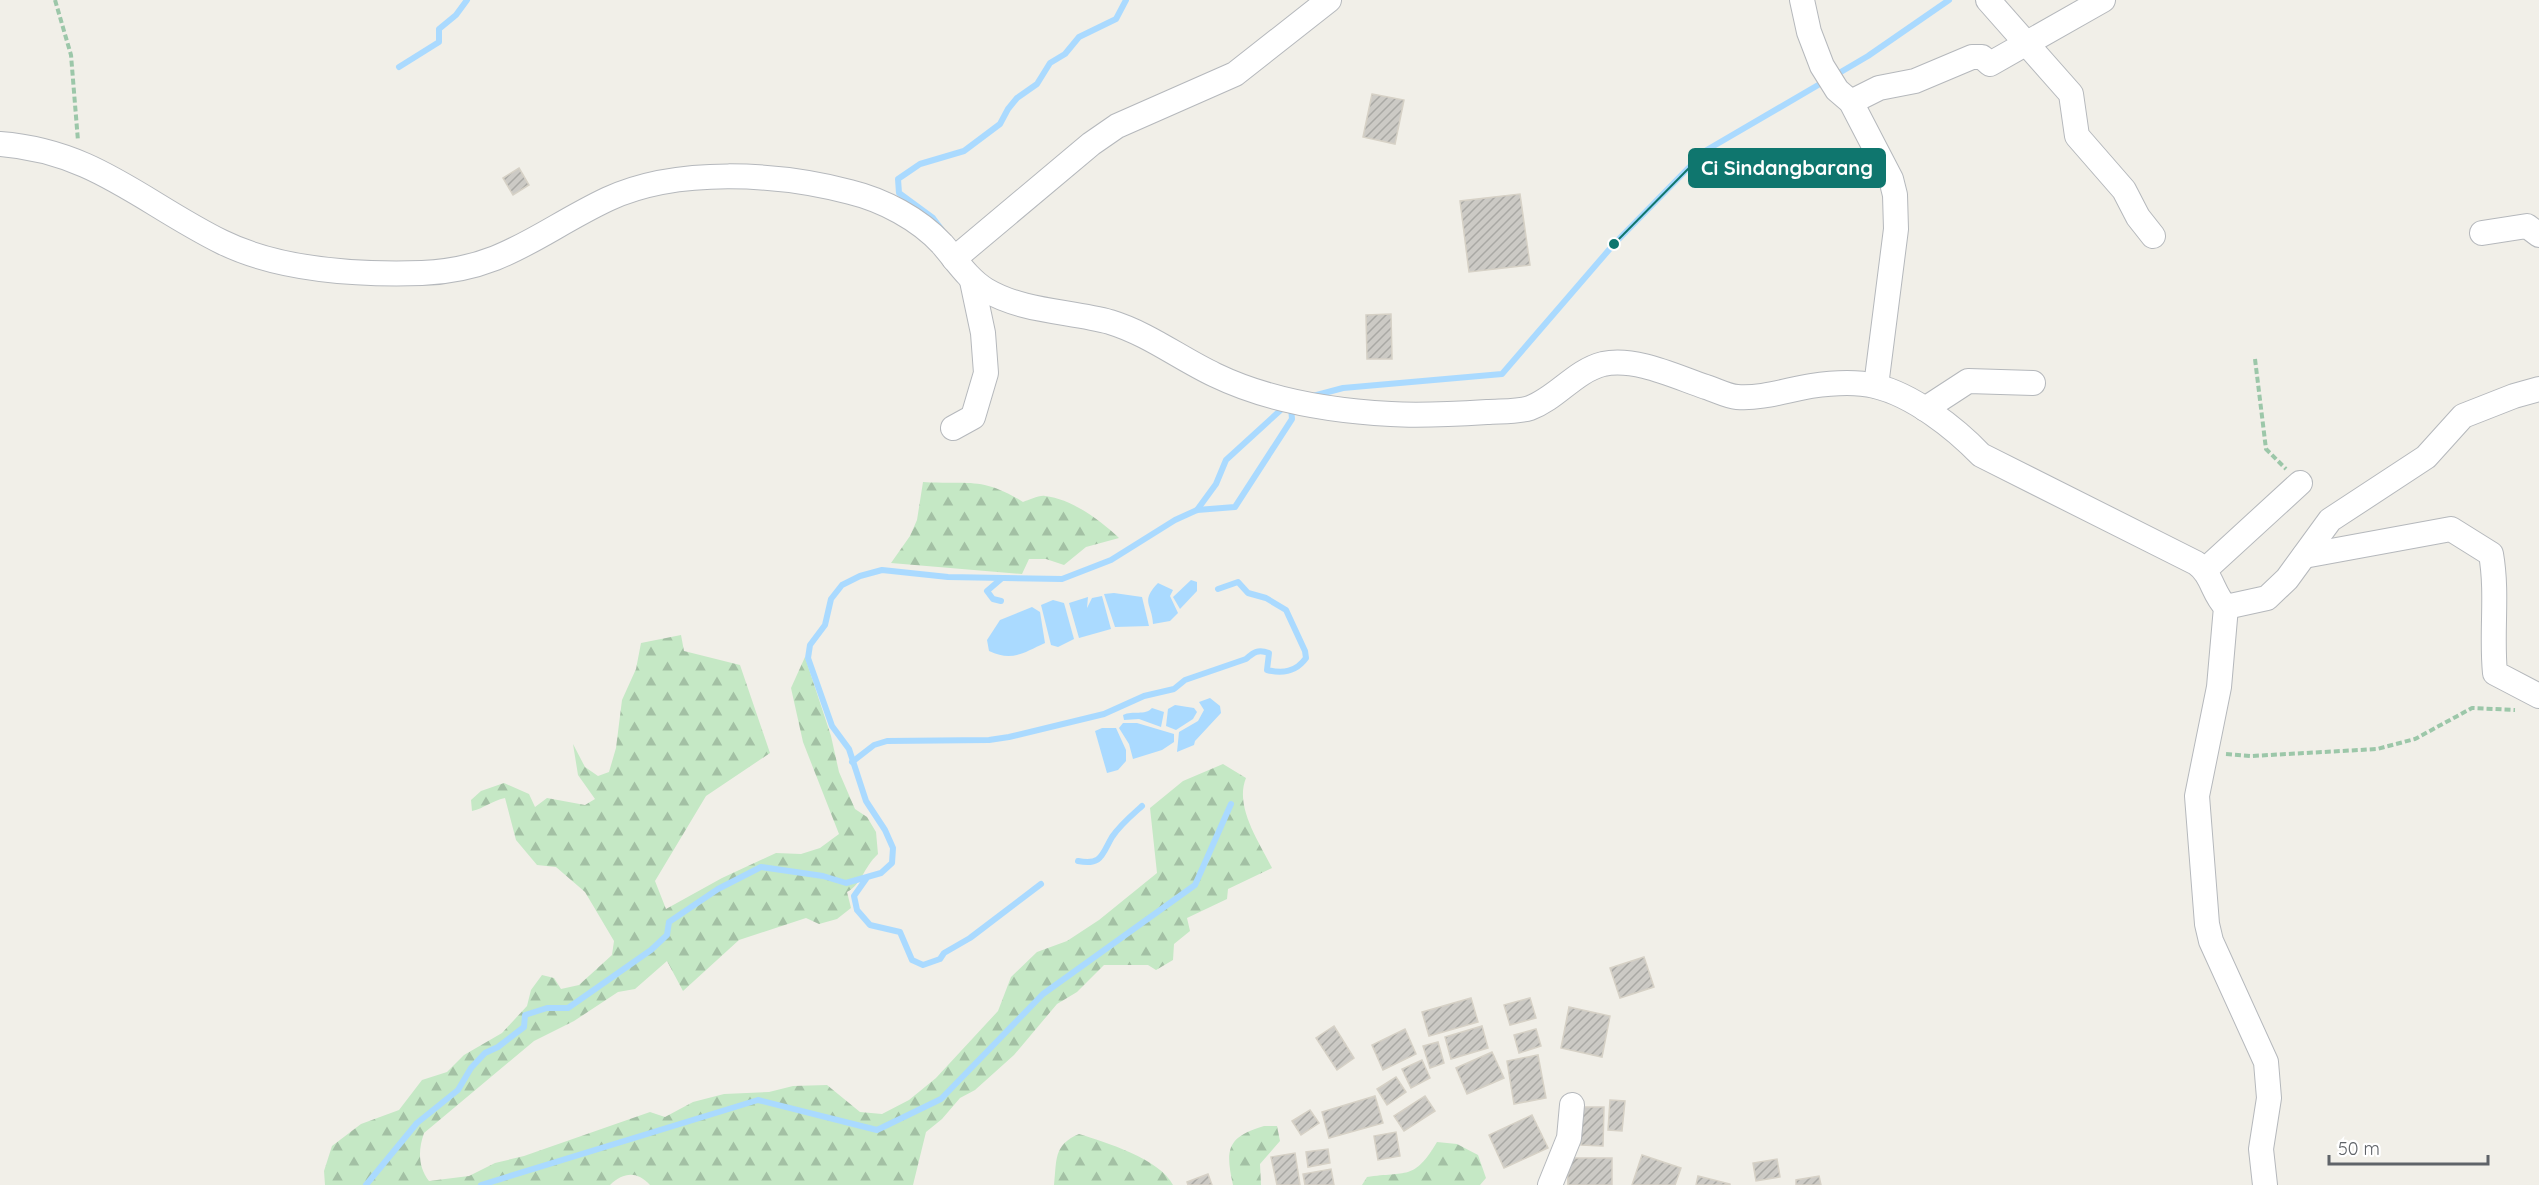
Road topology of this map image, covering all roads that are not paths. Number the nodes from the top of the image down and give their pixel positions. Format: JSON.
{"nodes":[{"id":1,"x":1329,"y":0,"type":"edge"},
{"id":2,"x":1802,"y":0,"type":"edge"},
{"id":3,"x":1988,"y":0,"type":"edge"},
{"id":4,"x":2103,"y":0,"type":"edge"},
{"id":5,"x":2025,"y":44,"type":"junction"},
{"id":6,"x":1844,"y":96,"type":"junction"},
{"id":7,"x":0,"y":144,"type":"edge"},
{"id":8,"x":2482,"y":233,"type":"dead end"},
{"id":9,"x":2539,"y":235,"type":"edge"},
{"id":10,"x":2153,"y":236,"type":"dead end"},
{"id":11,"x":954,"y":259,"type":"junction"},
{"id":12,"x":972,"y":281,"type":"junction"},
{"id":13,"x":2033,"y":382,"type":"dead end"},
{"id":14,"x":1876,"y":386,"type":"junction"},
{"id":15,"x":2539,"y":389,"type":"edge"},
{"id":16,"x":1925,"y":410,"type":"junction"},
{"id":17,"x":953,"y":428,"type":"dead end"},
{"id":18,"x":2300,"y":483,"type":"road end"},
{"id":19,"x":2304,"y":556,"type":"junction"},
{"id":20,"x":2205,"y":570,"type":"junction"},
{"id":21,"x":2226,"y":607,"type":"junction"},
{"id":22,"x":2530,"y":704,"type":"edge"},
{"id":23,"x":1572,"y":1105,"type":"dead end"},
{"id":24,"x":1550,"y":1185,"type":"edge"},
{"id":25,"x":2265,"y":1185,"type":"edge"}],
"edges":[{"from":1,"to":11,"type":"street"},
{"from":2,"to":6,"type":"street"},
{"from":3,"to":5,"type":"street"},
{"from":4,"to":5,"type":"street"},
{"from":5,"to":6,"type":"street"},
{"from":5,"to":10,"type":"street"},
{"from":6,"to":14,"type":"street"},
{"from":7,"to":11,"type":"street"},
{"from":8,"to":9,"type":"street"},
{"from":11,"to":12,"type":"street"},
{"from":12,"to":14,"type":"street"},
{"from":12,"to":17,"type":"street"},
{"from":13,"to":16,"type":"street"},
{"from":14,"to":16,"type":"street"},
{"from":15,"to":19,"type":"street"},
{"from":16,"to":20,"type":"street"},
{"from":18,"to":20,"type":"street"},
{"from":19,"to":21,"type":"street"},
{"from":19,"to":22,"type":"street"},
{"from":20,"to":21,"type":"street"},
{"from":21,"to":25,"type":"street"},
{"from":23,"to":24,"type":"street"}]}
